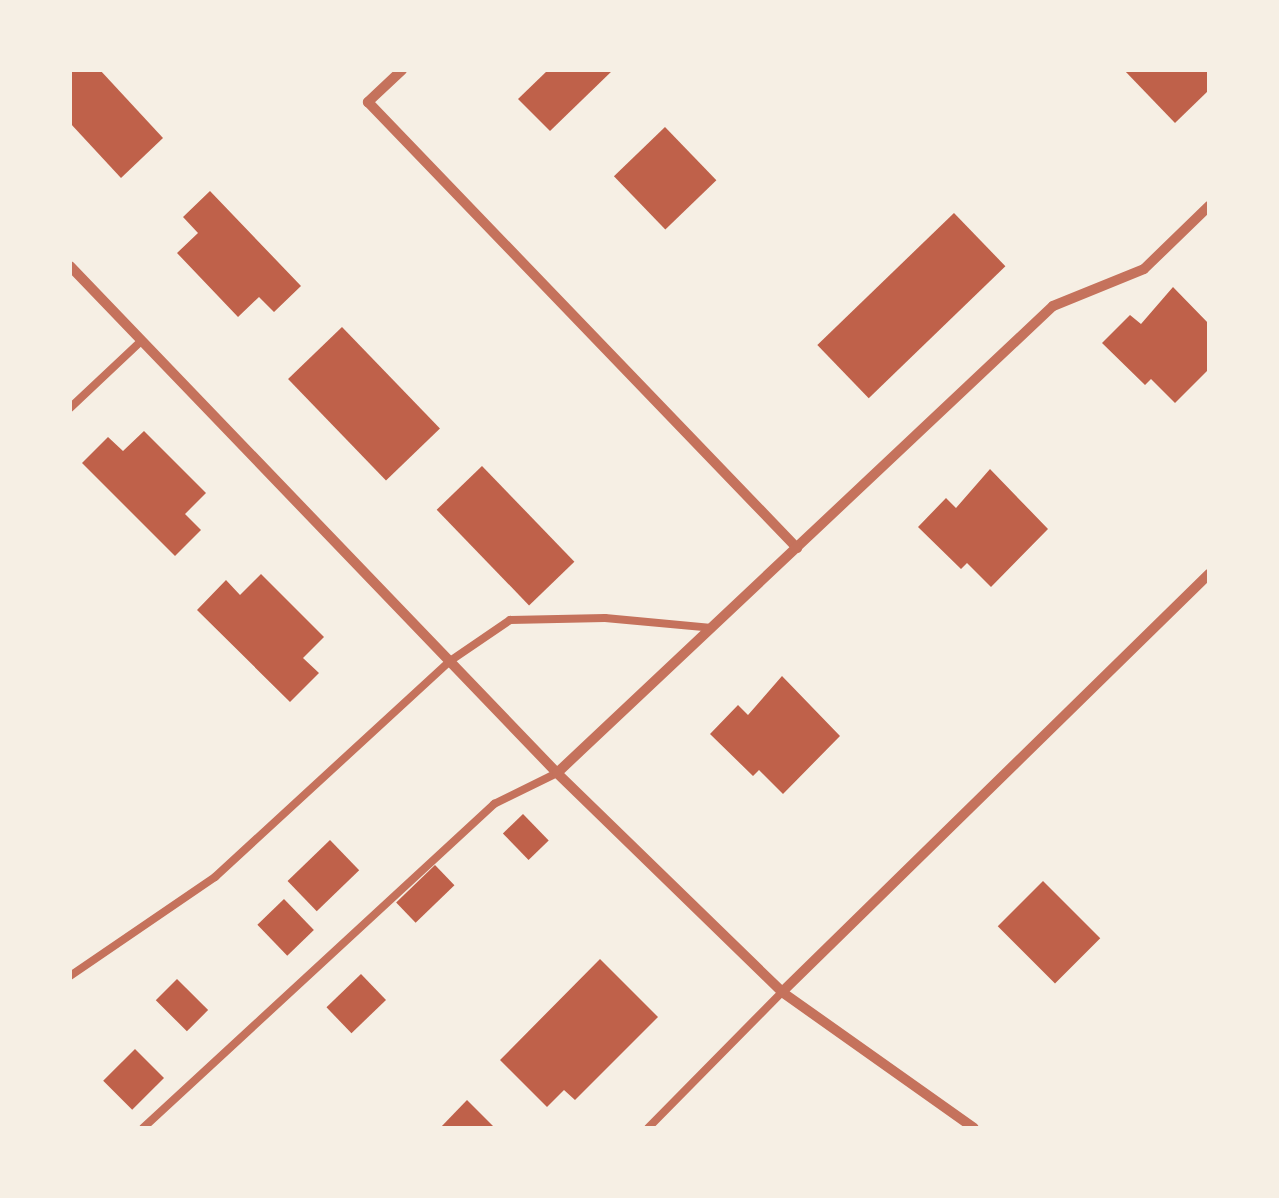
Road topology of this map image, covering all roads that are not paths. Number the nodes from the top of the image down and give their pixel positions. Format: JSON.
{"nodes":[{"id":1,"x":402,"y":70,"type":"edge"},
{"id":2,"x":1209,"y":206,"type":"edge"},
{"id":3,"x":70,"y":266,"type":"edge"},
{"id":4,"x":142,"y":341,"type":"junction"},
{"id":5,"x":70,"y":408,"type":"edge"},
{"id":6,"x":797,"y":548,"type":"junction"},
{"id":7,"x":1209,"y":574,"type":"edge"},
{"id":8,"x":712,"y":628,"type":"junction"},
{"id":9,"x":450,"y":661,"type":"junction"},
{"id":10,"x":558,"y":773,"type":"junction"},
{"id":11,"x":70,"y":976,"type":"edge"},
{"id":12,"x":782,"y":992,"type":"junction"},
{"id":13,"x":143,"y":1128,"type":"edge"},
{"id":14,"x":648,"y":1128,"type":"edge"},
{"id":15,"x":974,"y":1128,"type":"edge"}],
"edges":[{"from":1,"to":6,"type":"street"},
{"from":2,"to":6,"type":"street"},
{"from":3,"to":4,"type":"street"},
{"from":4,"to":5,"type":"lane"},
{"from":4,"to":9,"type":"street"},
{"from":6,"to":8,"type":"street"},
{"from":7,"to":12,"type":"street"},
{"from":8,"to":9,"type":"lane"},
{"from":8,"to":10,"type":"street"},
{"from":9,"to":10,"type":"street"},
{"from":9,"to":11,"type":"lane"},
{"from":10,"to":12,"type":"street"},
{"from":10,"to":13,"type":"lane"},
{"from":12,"to":14,"type":"lane"},
{"from":12,"to":15,"type":"street"}]}
